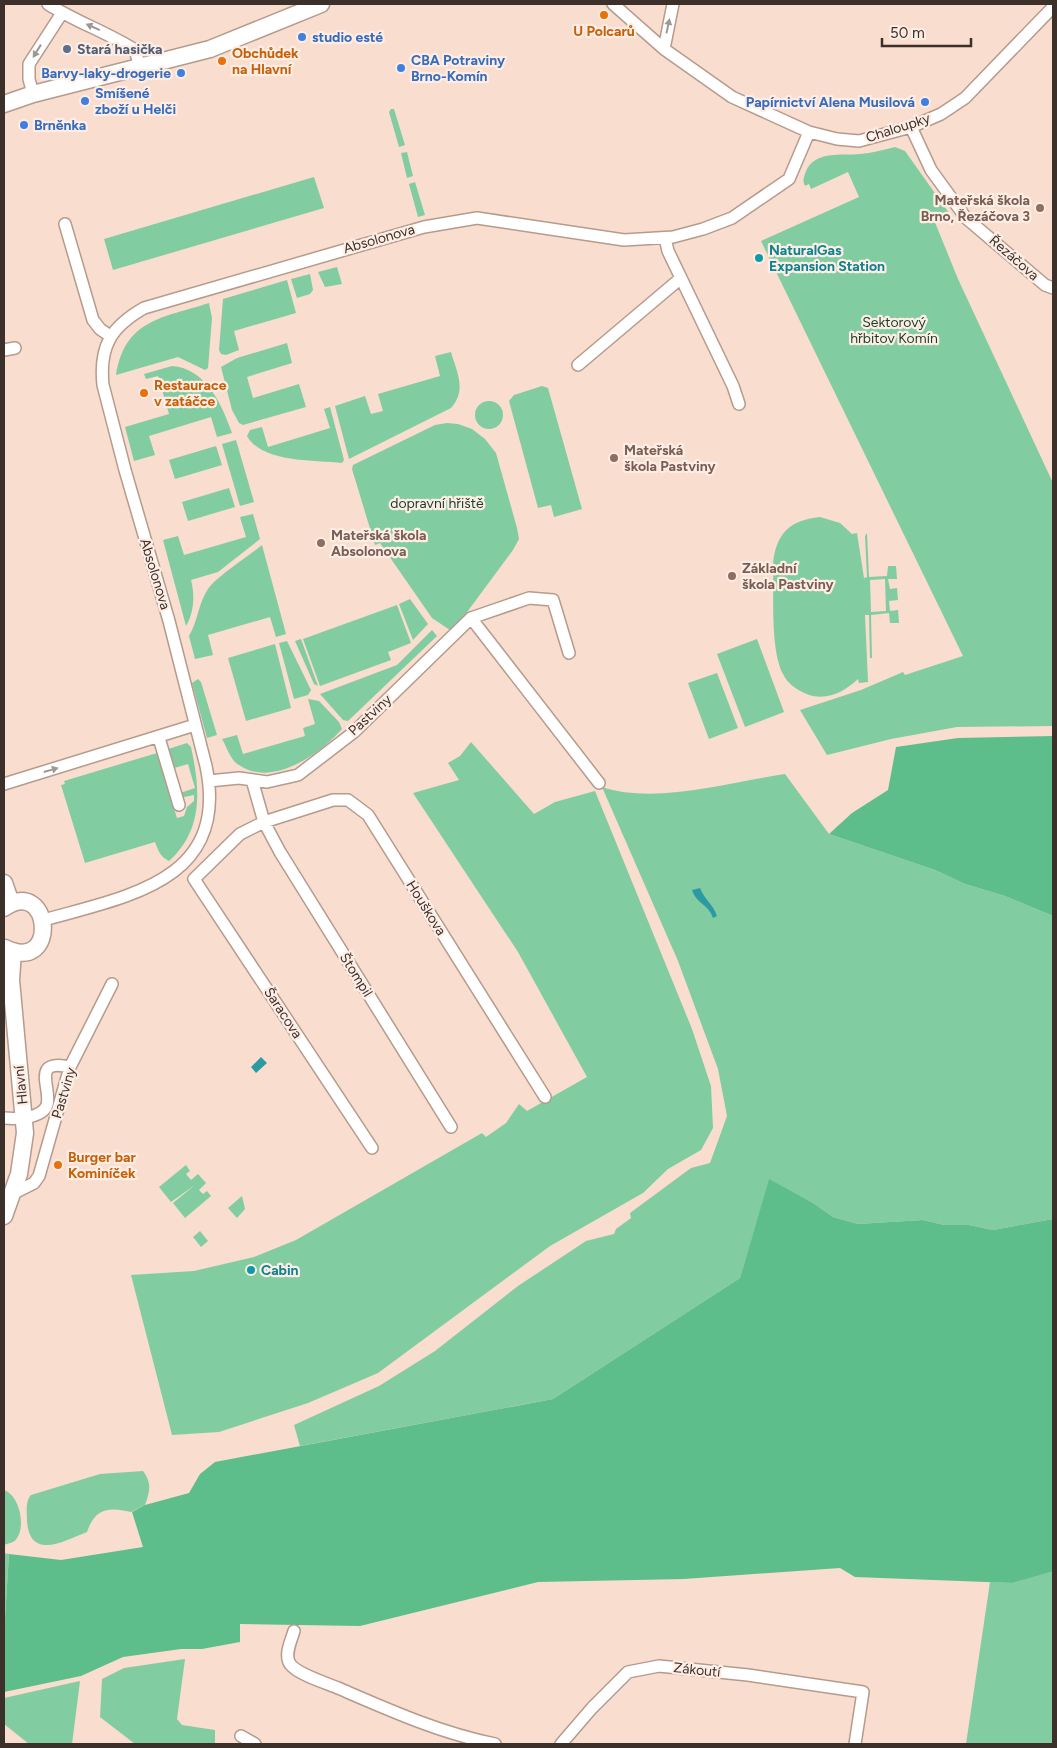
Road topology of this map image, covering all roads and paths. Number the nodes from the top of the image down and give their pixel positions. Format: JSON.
{"nodes":[{"id":1,"x":48,"y":4,"type":"edge"},
{"id":2,"x":321,"y":4,"type":"edge"},
{"id":3,"x":613,"y":4,"type":"edge"},
{"id":4,"x":673,"y":4,"type":"edge"},
{"id":5,"x":1053,"y":7,"type":"edge"},
{"id":6,"x":62,"y":13,"type":"junction"},
{"id":7,"x":664,"y":49,"type":"junction"},
{"id":8,"x":140,"y":67,"type":"junction"},
{"id":9,"x":33,"y":94,"type":"junction"},
{"id":10,"x":4,"y":104,"type":"edge"},
{"id":11,"x":911,"y":127,"type":"junction"},
{"id":12,"x":810,"y":132,"type":"junction"},
{"id":13,"x":66,"y":224,"type":"dead end"},
{"id":14,"x":665,"y":238,"type":"junction"},
{"id":15,"x":681,"y":278,"type":"junction"},
{"id":16,"x":1053,"y":288,"type":"edge"},
{"id":17,"x":110,"y":336,"type":"junction"},
{"id":18,"x":578,"y":365,"type":"dead end"},
{"id":19,"x":738,"y":404,"type":"dead end"},
{"id":20,"x":471,"y":618,"type":"junction"},
{"id":21,"x":569,"y":653,"type":"dead end"},
{"id":22,"x":195,"y":725,"type":"junction"},
{"id":23,"x":159,"y":738,"type":"junction"},
{"id":24,"x":252,"y":780,"type":"junction"},
{"id":25,"x":209,"y":781,"type":"junction"},
{"id":26,"x":599,"y":783,"type":"dead end"},
{"id":27,"x":4,"y":784,"type":"edge"},
{"id":28,"x":179,"y":805,"type":"dead end"},
{"id":29,"x":264,"y":822,"type":"junction"},
{"id":30,"x":4,"y":884,"type":"edge"},
{"id":31,"x":7,"y":905,"type":"edge"},
{"id":32,"x":44,"y":920,"type":"junction"},
{"id":33,"x":9,"y":949,"type":"edge"},
{"id":34,"x":112,"y":984,"type":"dead end"},
{"id":35,"x":70,"y":1067,"type":"junction"},
{"id":36,"x":545,"y":1097,"type":"dead end"},
{"id":37,"x":4,"y":1118,"type":"edge"},
{"id":38,"x":24,"y":1118,"type":"junction"},
{"id":39,"x":451,"y":1127,"type":"dead end"},
{"id":40,"x":372,"y":1148,"type":"dead end"},
{"id":41,"x":14,"y":1193,"type":"junction"},
{"id":42,"x":4,"y":1216,"type":"edge"},
{"id":43,"x":294,"y":1631,"type":"dead end"},
{"id":44,"x":241,"y":1736,"type":"dead end"},
{"id":45,"x":255,"y":1744,"type":"edge"},
{"id":46,"x":495,"y":1744,"type":"edge"},
{"id":47,"x":561,"y":1744,"type":"edge"},
{"id":48,"x":855,"y":1744,"type":"edge"}],
"edges":[{"from":1,"to":6,"type":"street"},
{"from":2,"to":8,"type":"street"},
{"from":3,"to":7,"type":"street","name":"Chaloupky"},
{"from":7,"to":4,"type":"street","one_way":true},
{"from":5,"to":11,"type":"street","name":"Chaloupky"},
{"from":8,"to":6,"type":"street","one_way":true},
{"from":6,"to":9,"type":"street","one_way":true},
{"from":7,"to":12,"type":"street","name":"Chaloupky"},
{"from":8,"to":9,"type":"street"},
{"from":9,"to":10,"type":"street"},
{"from":11,"to":12,"type":"street","name":"Chaloupky"},
{"from":11,"to":16,"type":"street","name":"Řezáčova"},
{"from":12,"to":14,"type":"street","name":"Absolonova"},
{"from":13,"to":17,"type":"street"},
{"from":14,"to":15,"type":"street"},
{"from":14,"to":17,"type":"street","name":"Absolonova"},
{"from":15,"to":18,"type":"street"},
{"from":15,"to":19,"type":"street"},
{"from":17,"to":22,"type":"street","name":"Absolonova"},
{"from":20,"to":21,"type":"street","name":"Pastviny"},
{"from":20,"to":24,"type":"street","name":"Pastviny"},
{"from":20,"to":26,"type":"street"},
{"from":22,"to":23,"type":"street"},
{"from":22,"to":25,"type":"street","name":"Absolonova"},
{"from":27,"to":23,"type":"street","one_way":true},
{"from":23,"to":28,"type":"street"},
{"from":24,"to":25,"type":"street","name":"Pastviny"},
{"from":24,"to":29,"type":"street"},
{"from":25,"to":32,"type":"street","name":"Absolonova"},
{"from":29,"to":36,"type":"street","name":"Houškova"},
{"from":29,"to":39,"type":"street","name":"Štompil"},
{"from":29,"to":40,"type":"street","name":"Šaracova"},
{"from":30,"to":31,"type":"street"},
{"from":31,"to":32,"type":"street"},
{"from":32,"to":33,"type":"street","name":"Hlavní"},
{"from":33,"to":38,"type":"street","name":"Hlavní"},
{"from":34,"to":35,"type":"street","name":"Pastviny"},
{"from":35,"to":38,"type":"street"},
{"from":35,"to":41,"type":"street","name":"Pastviny"},
{"from":37,"to":38,"type":"street"},
{"from":38,"to":41,"type":"street","name":"Hlavní"},
{"from":41,"to":42,"type":"street","name":"Hlavní"},
{"from":43,"to":46,"type":"street"},
{"from":44,"to":45,"type":"street"},
{"from":47,"to":48,"type":"street","name":"Zákoutí"}]}
